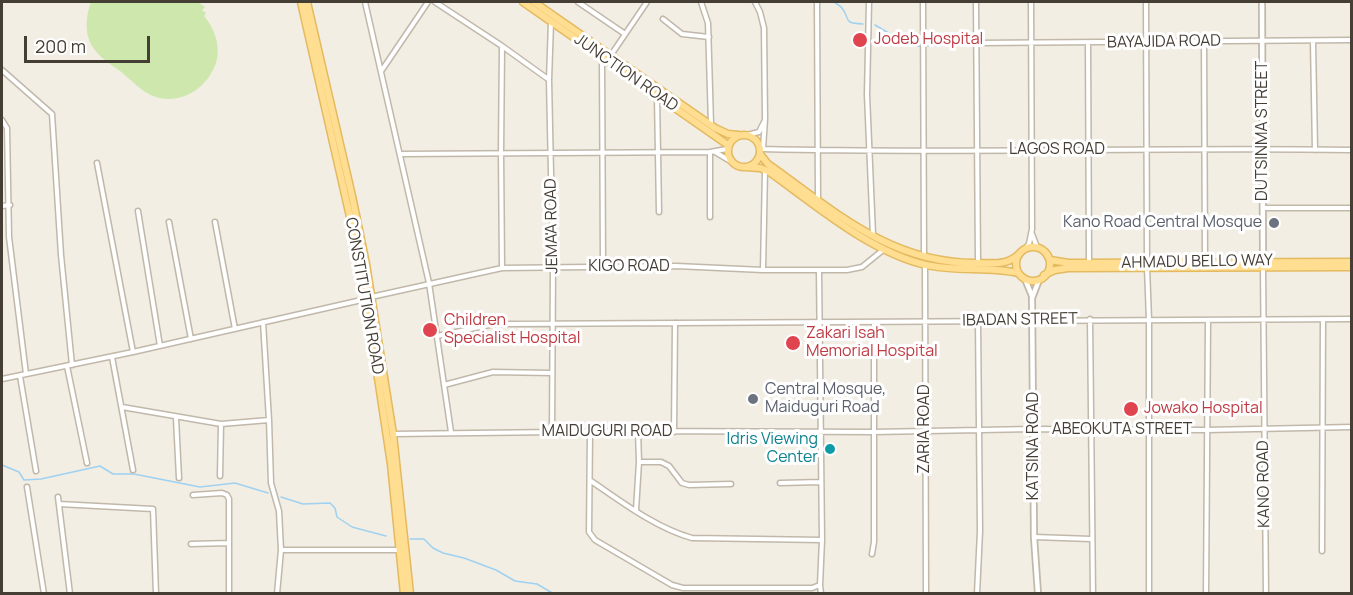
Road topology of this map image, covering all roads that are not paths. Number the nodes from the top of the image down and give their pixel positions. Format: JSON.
{"nodes":[{"id":1,"x":301,"y":2,"type":"edge"},
{"id":2,"x":307,"y":2,"type":"edge"},
{"id":3,"x":365,"y":2,"type":"edge"},
{"id":4,"x":428,"y":2,"type":"edge"},
{"id":5,"x":435,"y":2,"type":"edge"},
{"id":6,"x":523,"y":2,"type":"edge"},
{"id":7,"x":534,"y":2,"type":"edge"},
{"id":8,"x":578,"y":2,"type":"edge"},
{"id":9,"x":647,"y":2,"type":"edge"},
{"id":10,"x":701,"y":2,"type":"edge"},
{"id":11,"x":755,"y":2,"type":"edge"},
{"id":12,"x":817,"y":2,"type":"edge"},
{"id":13,"x":869,"y":2,"type":"edge"},
{"id":14,"x":923,"y":2,"type":"edge"},
{"id":15,"x":975,"y":2,"type":"edge"},
{"id":16,"x":1031,"y":2,"type":"edge"},
{"id":17,"x":1146,"y":2,"type":"edge"},
{"id":18,"x":1262,"y":2,"type":"edge"},
{"id":19,"x":663,"y":20,"type":"dead end"},
{"id":20,"x":551,"y":21,"type":"junction"},
{"id":21,"x":625,"y":34,"type":"junction"},
{"id":22,"x":709,"y":37,"type":"junction"},
{"id":23,"x":1204,"y":40,"type":"junction"},
{"id":24,"x":1352,"y":40,"type":"edge"},
{"id":25,"x":1263,"y":41,"type":"junction"},
{"id":26,"x":1313,"y":41,"type":"junction"},
{"id":27,"x":1031,"y":42,"type":"junction"},
{"id":28,"x":1146,"y":42,"type":"junction"},
{"id":29,"x":977,"y":43,"type":"junction"},
{"id":30,"x":1088,"y":43,"type":"junction"},
{"id":31,"x":502,"y":46,"type":"junction"},
{"id":32,"x":315,"y":50,"type":"junction"},
{"id":33,"x":611,"y":55,"type":"junction"},
{"id":34,"x":602,"y":56,"type":"junction"},
{"id":35,"x":2,"y":70,"type":"edge"},
{"id":36,"x":381,"y":71,"type":"junction"},
{"id":37,"x":549,"y":80,"type":"junction"},
{"id":38,"x":657,"y":95,"type":"junction"},
{"id":39,"x":765,"y":119,"type":"junction"},
{"id":40,"x":2,"y":120,"type":"edge"},
{"id":41,"x":711,"y":125,"type":"junction"},
{"id":42,"x":739,"y":135,"type":"junction"},
{"id":43,"x":747,"y":135,"type":"junction"},
{"id":44,"x":728,"y":147,"type":"junction"},
{"id":45,"x":1205,"y":149,"type":"junction"},
{"id":46,"x":1263,"y":149,"type":"junction"},
{"id":47,"x":924,"y":150,"type":"junction"},
{"id":48,"x":977,"y":150,"type":"junction"},
{"id":49,"x":1033,"y":150,"type":"junction"},
{"id":50,"x":1089,"y":150,"type":"junction"},
{"id":51,"x":1146,"y":150,"type":"junction"},
{"id":52,"x":1315,"y":150,"type":"junction"},
{"id":53,"x":1352,"y":150,"type":"edge"},
{"id":54,"x":819,"y":151,"type":"junction"},
{"id":55,"x":868,"y":151,"type":"junction"},
{"id":56,"x":712,"y":152,"type":"junction"},
{"id":57,"x":761,"y":152,"type":"junction"},
{"id":58,"x":501,"y":153,"type":"junction"},
{"id":59,"x":550,"y":153,"type":"junction"},
{"id":60,"x":604,"y":153,"type":"junction"},
{"id":61,"x":657,"y":153,"type":"junction"},
{"id":62,"x":400,"y":154,"type":"junction"},
{"id":63,"x":732,"y":162,"type":"junction"},
{"id":64,"x":97,"y":163,"type":"dead end"},
{"id":65,"x":745,"y":167,"type":"junction"},
{"id":66,"x":765,"y":170,"type":"junction"},
{"id":67,"x":818,"y":200,"type":"junction"},
{"id":68,"x":10,"y":205,"type":"junction"},
{"id":69,"x":2,"y":206,"type":"edge"},
{"id":70,"x":1264,"y":208,"type":"junction"},
{"id":71,"x":1352,"y":208,"type":"edge"},
{"id":72,"x":138,"y":212,"type":"dead end"},
{"id":73,"x":659,"y":212,"type":"dead end"},
{"id":74,"x":710,"y":217,"type":"dead end"},
{"id":75,"x":169,"y":222,"type":"dead end"},
{"id":76,"x":215,"y":222,"type":"dead end"},
{"id":77,"x":1032,"y":229,"type":"junction"},
{"id":78,"x":873,"y":237,"type":"junction"},
{"id":79,"x":884,"y":249,"type":"junction"},
{"id":80,"x":1022,"y":252,"type":"junction"},
{"id":81,"x":1044,"y":252,"type":"junction"},
{"id":82,"x":925,"y":261,"type":"junction"},
{"id":83,"x":1205,"y":262,"type":"junction"},
{"id":84,"x":1352,"y":262,"type":"edge"},
{"id":85,"x":978,"y":263,"type":"junction"},
{"id":86,"x":1089,"y":263,"type":"junction"},
{"id":87,"x":1263,"y":264,"type":"junction"},
{"id":88,"x":1147,"y":265,"type":"junction"},
{"id":89,"x":603,"y":266,"type":"junction"},
{"id":90,"x":554,"y":267,"type":"junction"},
{"id":91,"x":1352,"y":267,"type":"edge"},
{"id":92,"x":502,"y":268,"type":"junction"},
{"id":93,"x":763,"y":270,"type":"junction"},
{"id":94,"x":819,"y":271,"type":"junction"},
{"id":95,"x":1018,"y":273,"type":"junction"},
{"id":96,"x":1042,"y":277,"type":"junction"},
{"id":97,"x":1025,"y":279,"type":"junction"},
{"id":98,"x":429,"y":283,"type":"junction"},
{"id":99,"x":369,"y":298,"type":"junction"},
{"id":100,"x":1032,"y":298,"type":"junction"},
{"id":101,"x":1090,"y":319,"type":"junction"},
{"id":102,"x":1323,"y":319,"type":"junction"},
{"id":103,"x":1352,"y":319,"type":"edge"},
{"id":104,"x":1032,"y":320,"type":"junction"},
{"id":105,"x":1149,"y":320,"type":"junction"},
{"id":106,"x":1263,"y":320,"type":"junction"},
{"id":107,"x":925,"y":321,"type":"junction"},
{"id":108,"x":1208,"y":321,"type":"junction"},
{"id":109,"x":263,"y":322,"type":"junction"},
{"id":110,"x":874,"y":322,"type":"junction"},
{"id":111,"x":978,"y":322,"type":"junction"},
{"id":112,"x":675,"y":323,"type":"junction"},
{"id":113,"x":820,"y":323,"type":"junction"},
{"id":114,"x":552,"y":324,"type":"junction"},
{"id":115,"x":235,"y":329,"type":"junction"},
{"id":116,"x":437,"y":336,"type":"junction"},
{"id":117,"x":191,"y":339,"type":"junction"},
{"id":118,"x":160,"y":346,"type":"junction"},
{"id":119,"x":133,"y":352,"type":"junction"},
{"id":120,"x":112,"y":357,"type":"junction"},
{"id":121,"x":70,"y":365,"type":"junction"},
{"id":122,"x":552,"y":373,"type":"junction"},
{"id":123,"x":26,"y":374,"type":"junction"},
{"id":124,"x":20,"y":376,"type":"junction"},
{"id":125,"x":2,"y":379,"type":"edge"},
{"id":126,"x":444,"y":385,"type":"junction"},
{"id":127,"x":122,"y":407,"type":"junction"},
{"id":128,"x":176,"y":418,"type":"junction"},
{"id":129,"x":269,"y":420,"type":"junction"},
{"id":130,"x":220,"y":424,"type":"junction"},
{"id":131,"x":1324,"y":427,"type":"junction"},
{"id":132,"x":1352,"y":427,"type":"edge"},
{"id":133,"x":1034,"y":429,"type":"junction"},
{"id":134,"x":1150,"y":429,"type":"junction"},
{"id":135,"x":1264,"y":429,"type":"junction"},
{"id":136,"x":980,"y":430,"type":"junction"},
{"id":137,"x":1206,"y":430,"type":"junction"},
{"id":138,"x":638,"y":431,"type":"junction"},
{"id":139,"x":821,"y":431,"type":"junction"},
{"id":140,"x":1090,"y":431,"type":"junction"},
{"id":141,"x":451,"y":432,"type":"junction"},
{"id":142,"x":552,"y":432,"type":"junction"},
{"id":143,"x":674,"y":432,"type":"junction"},
{"id":144,"x":874,"y":432,"type":"junction"},
{"id":145,"x":925,"y":432,"type":"junction"},
{"id":146,"x":590,"y":433,"type":"junction"},
{"id":147,"x":393,"y":434,"type":"junction"},
{"id":148,"x":639,"y":462,"type":"junction"},
{"id":149,"x":87,"y":463,"type":"dead end"},
{"id":150,"x":133,"y":470,"type":"dead end"},
{"id":151,"x":36,"y":471,"type":"dead end"},
{"id":152,"x":220,"y":476,"type":"dead end"},
{"id":153,"x":179,"y":478,"type":"dead end"},
{"id":154,"x":590,"y":481,"type":"junction"},
{"id":155,"x":821,"y":482,"type":"junction"},
{"id":156,"x":780,"y":483,"type":"dead end"},
{"id":157,"x":731,"y":484,"type":"dead end"},
{"id":158,"x":27,"y":487,"type":"dead end"},
{"id":159,"x":193,"y":495,"type":"dead end"},
{"id":160,"x":58,"y":497,"type":"dead end"},
{"id":161,"x":59,"y":504,"type":"junction"},
{"id":162,"x":636,"y":511,"type":"junction"},
{"id":163,"x":401,"y":531,"type":"junction"},
{"id":164,"x":1034,"y":537,"type":"junction"},
{"id":165,"x":1091,"y":539,"type":"junction"},
{"id":166,"x":822,"y":540,"type":"junction"},
{"id":167,"x":402,"y":541,"type":"junction"},
{"id":168,"x":229,"y":543,"type":"junction"},
{"id":169,"x":191,"y":544,"type":"dead end"},
{"id":170,"x":281,"y":550,"type":"junction"},
{"id":171,"x":400,"y":550,"type":"junction"},
{"id":172,"x":1322,"y":551,"type":"dead end"},
{"id":173,"x":872,"y":554,"type":"dead end"},
{"id":174,"x":820,"y":584,"type":"junction"},
{"id":175,"x":44,"y":594,"type":"edge"},
{"id":176,"x":70,"y":594,"type":"edge"},
{"id":177,"x":156,"y":594,"type":"edge"},
{"id":178,"x":229,"y":594,"type":"edge"},
{"id":179,"x":277,"y":594,"type":"edge"},
{"id":180,"x":404,"y":594,"type":"edge"},
{"id":181,"x":410,"y":594,"type":"edge"},
{"id":182,"x":821,"y":594,"type":"edge"},
{"id":183,"x":926,"y":594,"type":"edge"},
{"id":184,"x":977,"y":594,"type":"edge"},
{"id":185,"x":1038,"y":594,"type":"edge"},
{"id":186,"x":1093,"y":594,"type":"edge"},
{"id":187,"x":1149,"y":594,"type":"edge"},
{"id":188,"x":1206,"y":594,"type":"edge"},
{"id":189,"x":1266,"y":594,"type":"edge"}],
"edges":[{"from":1,"to":32,"type":"main road","name":"CONSTITUTION ROAD"},
{"from":2,"to":32,"type":"main road","name":"CONSTITUTION ROAD"},
{"from":3,"to":36,"type":"street"},
{"from":4,"to":36,"type":"street"},
{"from":5,"to":31,"type":"street"},
{"from":6,"to":20,"type":"main road","name":"JUNCTION ROAD"},
{"from":7,"to":33,"type":"main road","name":"JUNCTION ROAD"},
{"from":8,"to":21,"type":"street"},
{"from":9,"to":21,"type":"street"},
{"from":10,"to":22,"type":"street"},
{"from":11,"to":39,"type":"street"},
{"from":12,"to":54,"type":"street"},
{"from":13,"to":55,"type":"street"},
{"from":14,"to":47,"type":"street","name":"ZARIA ROAD"},
{"from":15,"to":29,"type":"street"},
{"from":16,"to":27,"type":"street"},
{"from":17,"to":28,"type":"street"},
{"from":18,"to":25,"type":"street","name":"DUTSINMA STREET"},
{"from":19,"to":22,"type":"street"},
{"from":20,"to":34,"type":"main road","name":"JUNCTION ROAD"},
{"from":20,"to":37,"type":"street","name":"JEMA'A ROAD"},
{"from":21,"to":33,"type":"street"},
{"from":22,"to":41,"type":"street"},
{"from":23,"to":25,"type":"street","name":"BAYAJIDA ROAD"},
{"from":23,"to":28,"type":"street","name":"BAYAJIDA ROAD"},
{"from":23,"to":45,"type":"street"},
{"from":24,"to":26,"type":"street","name":"BAYAJIDA ROAD"},
{"from":25,"to":26,"type":"street","name":"BAYAJIDA ROAD"},
{"from":25,"to":46,"type":"street","name":"DUTSINMA STREET"},
{"from":26,"to":52,"type":"street"},
{"from":27,"to":29,"type":"street","name":"BAYAJIDA ROAD"},
{"from":27,"to":30,"type":"street","name":"BAYAJIDA ROAD"},
{"from":27,"to":49,"type":"street"},
{"from":28,"to":30,"type":"street","name":"BAYAJIDA ROAD"},
{"from":28,"to":51,"type":"street"},
{"from":29,"to":48,"type":"street"},
{"from":30,"to":50,"type":"street"},
{"from":31,"to":37,"type":"street"},
{"from":31,"to":58,"type":"street"},
{"from":32,"to":99,"type":"main road","name":"CONSTITUTION ROAD"},
{"from":33,"to":41,"type":"main road","name":"JUNCTION ROAD"},
{"from":34,"to":38,"type":"main road","name":"JUNCTION ROAD"},
{"from":34,"to":60,"type":"street"},
{"from":35,"to":121,"type":"street"},
{"from":36,"to":62,"type":"street"},
{"from":37,"to":59,"type":"street","name":"JEMA'A ROAD"},
{"from":38,"to":44,"type":"main road","name":"JUNCTION ROAD"},
{"from":38,"to":61,"type":"street"},
{"from":39,"to":43,"type":"street"},
{"from":39,"to":57,"type":"street"},
{"from":40,"to":68,"type":"street"},
{"from":41,"to":42,"type":"main road","name":"JUNCTION ROAD"},
{"from":42,"to":43,"type":"main road"},
{"from":42,"to":44,"type":"main road"},
{"from":43,"to":57,"type":"main road"},
{"from":44,"to":56,"type":"street"},
{"from":44,"to":63,"type":"main road"},
{"from":45,"to":46,"type":"street","name":"LAGOS ROAD"},
{"from":45,"to":51,"type":"street","name":"LAGOS ROAD"},
{"from":45,"to":83,"type":"street"},
{"from":46,"to":52,"type":"street","name":"LAGOS ROAD"},
{"from":46,"to":70,"type":"street","name":"DUTSINMA STREET"},
{"from":47,"to":48,"type":"street","name":"LAGOS ROAD"},
{"from":47,"to":55,"type":"street","name":"LAGOS ROAD"},
{"from":47,"to":82,"type":"street","name":"ZARIA ROAD"},
{"from":48,"to":49,"type":"street","name":"LAGOS ROAD"},
{"from":48,"to":85,"type":"street"},
{"from":49,"to":50,"type":"street","name":"LAGOS ROAD"},
{"from":49,"to":77,"type":"street"},
{"from":50,"to":51,"type":"street","name":"LAGOS ROAD"},
{"from":50,"to":86,"type":"street"},
{"from":51,"to":88,"type":"street"},
{"from":52,"to":53,"type":"street","name":"LAGOS ROAD"},
{"from":54,"to":55,"type":"street","name":"LAGOS ROAD"},
{"from":54,"to":57,"type":"street","name":"LAGOS ROAD"},
{"from":54,"to":67,"type":"street"},
{"from":55,"to":78,"type":"street"},
{"from":56,"to":61,"type":"street"},
{"from":56,"to":63,"type":"street"},
{"from":56,"to":74,"type":"street"},
{"from":57,"to":65,"type":"main road"},
{"from":57,"to":67,"type":"main road"},
{"from":58,"to":59,"type":"street"},
{"from":58,"to":62,"type":"street"},
{"from":58,"to":92,"type":"street"},
{"from":59,"to":60,"type":"street"},
{"from":59,"to":90,"type":"street","name":"JEMA'A ROAD"},
{"from":60,"to":61,"type":"street"},
{"from":60,"to":89,"type":"street"},
{"from":61,"to":73,"type":"street"},
{"from":62,"to":98,"type":"street"},
{"from":63,"to":65,"type":"main road"},
{"from":64,"to":119,"type":"street"},
{"from":65,"to":66,"type":"main road"},
{"from":66,"to":79,"type":"main road"},
{"from":66,"to":93,"type":"street"},
{"from":67,"to":78,"type":"main road"},
{"from":68,"to":69,"type":"street"},
{"from":68,"to":123,"type":"street"},
{"from":70,"to":71,"type":"street"},
{"from":70,"to":87,"type":"street","name":"DUTSINMA STREET"},
{"from":72,"to":118,"type":"street"},
{"from":75,"to":117,"type":"street"},
{"from":76,"to":115,"type":"street"},
{"from":77,"to":80,"type":"street"},
{"from":77,"to":81,"type":"street"},
{"from":78,"to":82,"type":"main road"},
{"from":79,"to":82,"type":"main road"},
{"from":79,"to":94,"type":"street","name":"KIGO ROAD"},
{"from":80,"to":81,"type":"main road"},
{"from":80,"to":85,"type":"main road"},
{"from":80,"to":95,"type":"main road"},
{"from":81,"to":86,"type":"main road","name":"AHMADU BELLO WAY"},
{"from":81,"to":96,"type":"main road"},
{"from":82,"to":85,"type":"main road"},
{"from":82,"to":95,"type":"main road"},
{"from":82,"to":107,"type":"street","name":"ZARIA ROAD"},
{"from":83,"to":87,"type":"main road","name":"AHMADU BELLO WAY"},
{"from":83,"to":88,"type":"main road","name":"AHMADU BELLO WAY"},
{"from":84,"to":87,"type":"main road","name":"AHMADU BELLO WAY"},
{"from":86,"to":88,"type":"main road","name":"AHMADU BELLO WAY"},
{"from":87,"to":88,"type":"main road","name":"AHMADU BELLO WAY"},
{"from":87,"to":91,"type":"main road","name":"AHMADU BELLO WAY"},
{"from":87,"to":106,"type":"street","name":"KANO ROAD"},
{"from":88,"to":96,"type":"main road","name":"AHMADU BELLO WAY"},
{"from":88,"to":105,"type":"street"},
{"from":89,"to":90,"type":"street","name":"KIGO ROAD"},
{"from":89,"to":93,"type":"street","name":"KIGO ROAD"},
{"from":90,"to":92,"type":"street","name":"KIGO ROAD"},
{"from":90,"to":114,"type":"street","name":"JEMA'A ROAD"},
{"from":92,"to":98,"type":"street","name":"KIGO ROAD"},
{"from":93,"to":94,"type":"street","name":"KIGO ROAD"},
{"from":94,"to":113,"type":"street"},
{"from":95,"to":97,"type":"main road"},
{"from":96,"to":97,"type":"main road"},
{"from":96,"to":100,"type":"street","name":"KATSINA ROAD"},
{"from":97,"to":100,"type":"street","name":"KATSINA ROAD"},
{"from":98,"to":99,"type":"street","name":"KIGO ROAD"},
{"from":98,"to":116,"type":"street"},
{"from":99,"to":109,"type":"street","name":"KIGO ROAD"},
{"from":99,"to":147,"type":"main road","name":"CONSTITUTION ROAD"},
{"from":99,"to":163,"type":"main road","name":"CONSTITUTION ROAD"},
{"from":100,"to":104,"type":"street","name":"KATSINA ROAD"},
{"from":101,"to":104,"type":"street","name":"IBADAN STREET"},
{"from":101,"to":105,"type":"street","name":"IBADAN STREET"},
{"from":101,"to":140,"type":"street"},
{"from":102,"to":103,"type":"street","name":"IBADAN STREET"},
{"from":102,"to":106,"type":"street","name":"IBADAN STREET"},
{"from":102,"to":131,"type":"street"},
{"from":104,"to":111,"type":"street","name":"IBADAN STREET"},
{"from":104,"to":133,"type":"street","name":"KATSINA ROAD"},
{"from":105,"to":108,"type":"street","name":"IBADAN STREET"},
{"from":105,"to":134,"type":"street"},
{"from":106,"to":108,"type":"street","name":"IBADAN STREET"},
{"from":106,"to":135,"type":"street","name":"KANO ROAD"},
{"from":107,"to":110,"type":"street","name":"IBADAN STREET"},
{"from":107,"to":111,"type":"street","name":"IBADAN STREET"},
{"from":107,"to":145,"type":"street","name":"ZARIA ROAD"},
{"from":108,"to":137,"type":"street"},
{"from":109,"to":115,"type":"street","name":"KIGO ROAD"},
{"from":109,"to":129,"type":"street"},
{"from":110,"to":113,"type":"street","name":"IBADAN STREET"},
{"from":110,"to":144,"type":"street"},
{"from":111,"to":136,"type":"street"},
{"from":112,"to":113,"type":"street","name":"IBADAN STREET"},
{"from":112,"to":114,"type":"street","name":"IBADAN STREET"},
{"from":112,"to":143,"type":"street"},
{"from":113,"to":139,"type":"street"},
{"from":114,"to":116,"type":"street","name":"IBADAN STREET"},
{"from":114,"to":122,"type":"street","name":"JEMA'A ROAD"},
{"from":115,"to":117,"type":"street","name":"KIGO ROAD"},
{"from":116,"to":126,"type":"street"},
{"from":117,"to":118,"type":"street","name":"KIGO ROAD"},
{"from":118,"to":119,"type":"street","name":"KIGO ROAD"},
{"from":119,"to":120,"type":"street","name":"KIGO ROAD"},
{"from":120,"to":121,"type":"street","name":"KIGO ROAD"},
{"from":120,"to":127,"type":"street"},
{"from":121,"to":123,"type":"street","name":"KIGO ROAD"},
{"from":121,"to":149,"type":"street"},
{"from":122,"to":126,"type":"street"},
{"from":122,"to":142,"type":"street","name":"JEMA'A ROAD"},
{"from":123,"to":124,"type":"street","name":"KIGO ROAD"},
{"from":124,"to":125,"type":"street","name":"KIGO ROAD"},
{"from":124,"to":151,"type":"street"},
{"from":126,"to":141,"type":"street"},
{"from":127,"to":128,"type":"street"},
{"from":127,"to":150,"type":"street"},
{"from":128,"to":130,"type":"street"},
{"from":128,"to":153,"type":"street"},
{"from":129,"to":130,"type":"street"},
{"from":129,"to":170,"type":"street"},
{"from":130,"to":152,"type":"street"},
{"from":131,"to":132,"type":"street","name":"ABEOKUTA STREET"},
{"from":131,"to":135,"type":"street","name":"ABEOKUTA STREET"},
{"from":131,"to":172,"type":"street"},
{"from":133,"to":136,"type":"street","name":"ABEOKUTA STREET"},
{"from":133,"to":140,"type":"street","name":"ABEOKUTA STREET"},
{"from":133,"to":164,"type":"street","name":"KATSINA ROAD"},
{"from":134,"to":137,"type":"street","name":"ABEOKUTA STREET"},
{"from":134,"to":140,"type":"street","name":"ABEOKUTA STREET"},
{"from":134,"to":187,"type":"street"},
{"from":135,"to":137,"type":"street","name":"ABEOKUTA STREET"},
{"from":135,"to":189,"type":"street","name":"KANO ROAD"},
{"from":136,"to":145,"type":"street","name":"ABEOKUTA STREET"},
{"from":136,"to":184,"type":"street"},
{"from":137,"to":188,"type":"street"},
{"from":138,"to":143,"type":"street","name":"MAIDUGURI ROAD"},
{"from":138,"to":146,"type":"street","name":"MAIDUGURI ROAD"},
{"from":138,"to":148,"type":"street"},
{"from":139,"to":143,"type":"street","name":"MAIDUGURI ROAD"},
{"from":139,"to":144,"type":"street","name":"ABEOKUTA STREET"},
{"from":139,"to":155,"type":"street"},
{"from":140,"to":165,"type":"street"},
{"from":141,"to":142,"type":"street","name":"MAIDUGURI ROAD"},
{"from":141,"to":147,"type":"street","name":"MAIDUGURI ROAD"},
{"from":142,"to":146,"type":"street","name":"MAIDUGURI ROAD"},
{"from":144,"to":145,"type":"street","name":"ABEOKUTA STREET"},
{"from":144,"to":173,"type":"street"},
{"from":145,"to":183,"type":"street","name":"ZARIA ROAD"},
{"from":146,"to":154,"type":"street"},
{"from":147,"to":163,"type":"main road","name":"CONSTITUTION ROAD"},
{"from":148,"to":157,"type":"street"},
{"from":148,"to":162,"type":"street"},
{"from":154,"to":162,"type":"street"},
{"from":154,"to":174,"type":"street"},
{"from":155,"to":156,"type":"street"},
{"from":155,"to":166,"type":"street"},
{"from":158,"to":175,"type":"street"},
{"from":159,"to":168,"type":"street"},
{"from":160,"to":161,"type":"street"},
{"from":161,"to":176,"type":"street"},
{"from":161,"to":177,"type":"street"},
{"from":162,"to":166,"type":"street"},
{"from":163,"to":167,"type":"main road","name":"CONSTITUTION ROAD"},
{"from":164,"to":165,"type":"street"},
{"from":164,"to":185,"type":"street","name":"KATSINA ROAD"},
{"from":165,"to":186,"type":"street"},
{"from":166,"to":174,"type":"street"},
{"from":167,"to":171,"type":"main road","name":"CONSTITUTION ROAD"},
{"from":167,"to":181,"type":"main road","name":"CONSTITUTION ROAD"},
{"from":168,"to":169,"type":"street"},
{"from":168,"to":178,"type":"street"},
{"from":170,"to":171,"type":"street"},
{"from":170,"to":179,"type":"street"},
{"from":171,"to":180,"type":"main road","name":"CONSTITUTION ROAD"},
{"from":174,"to":182,"type":"street"}]}
